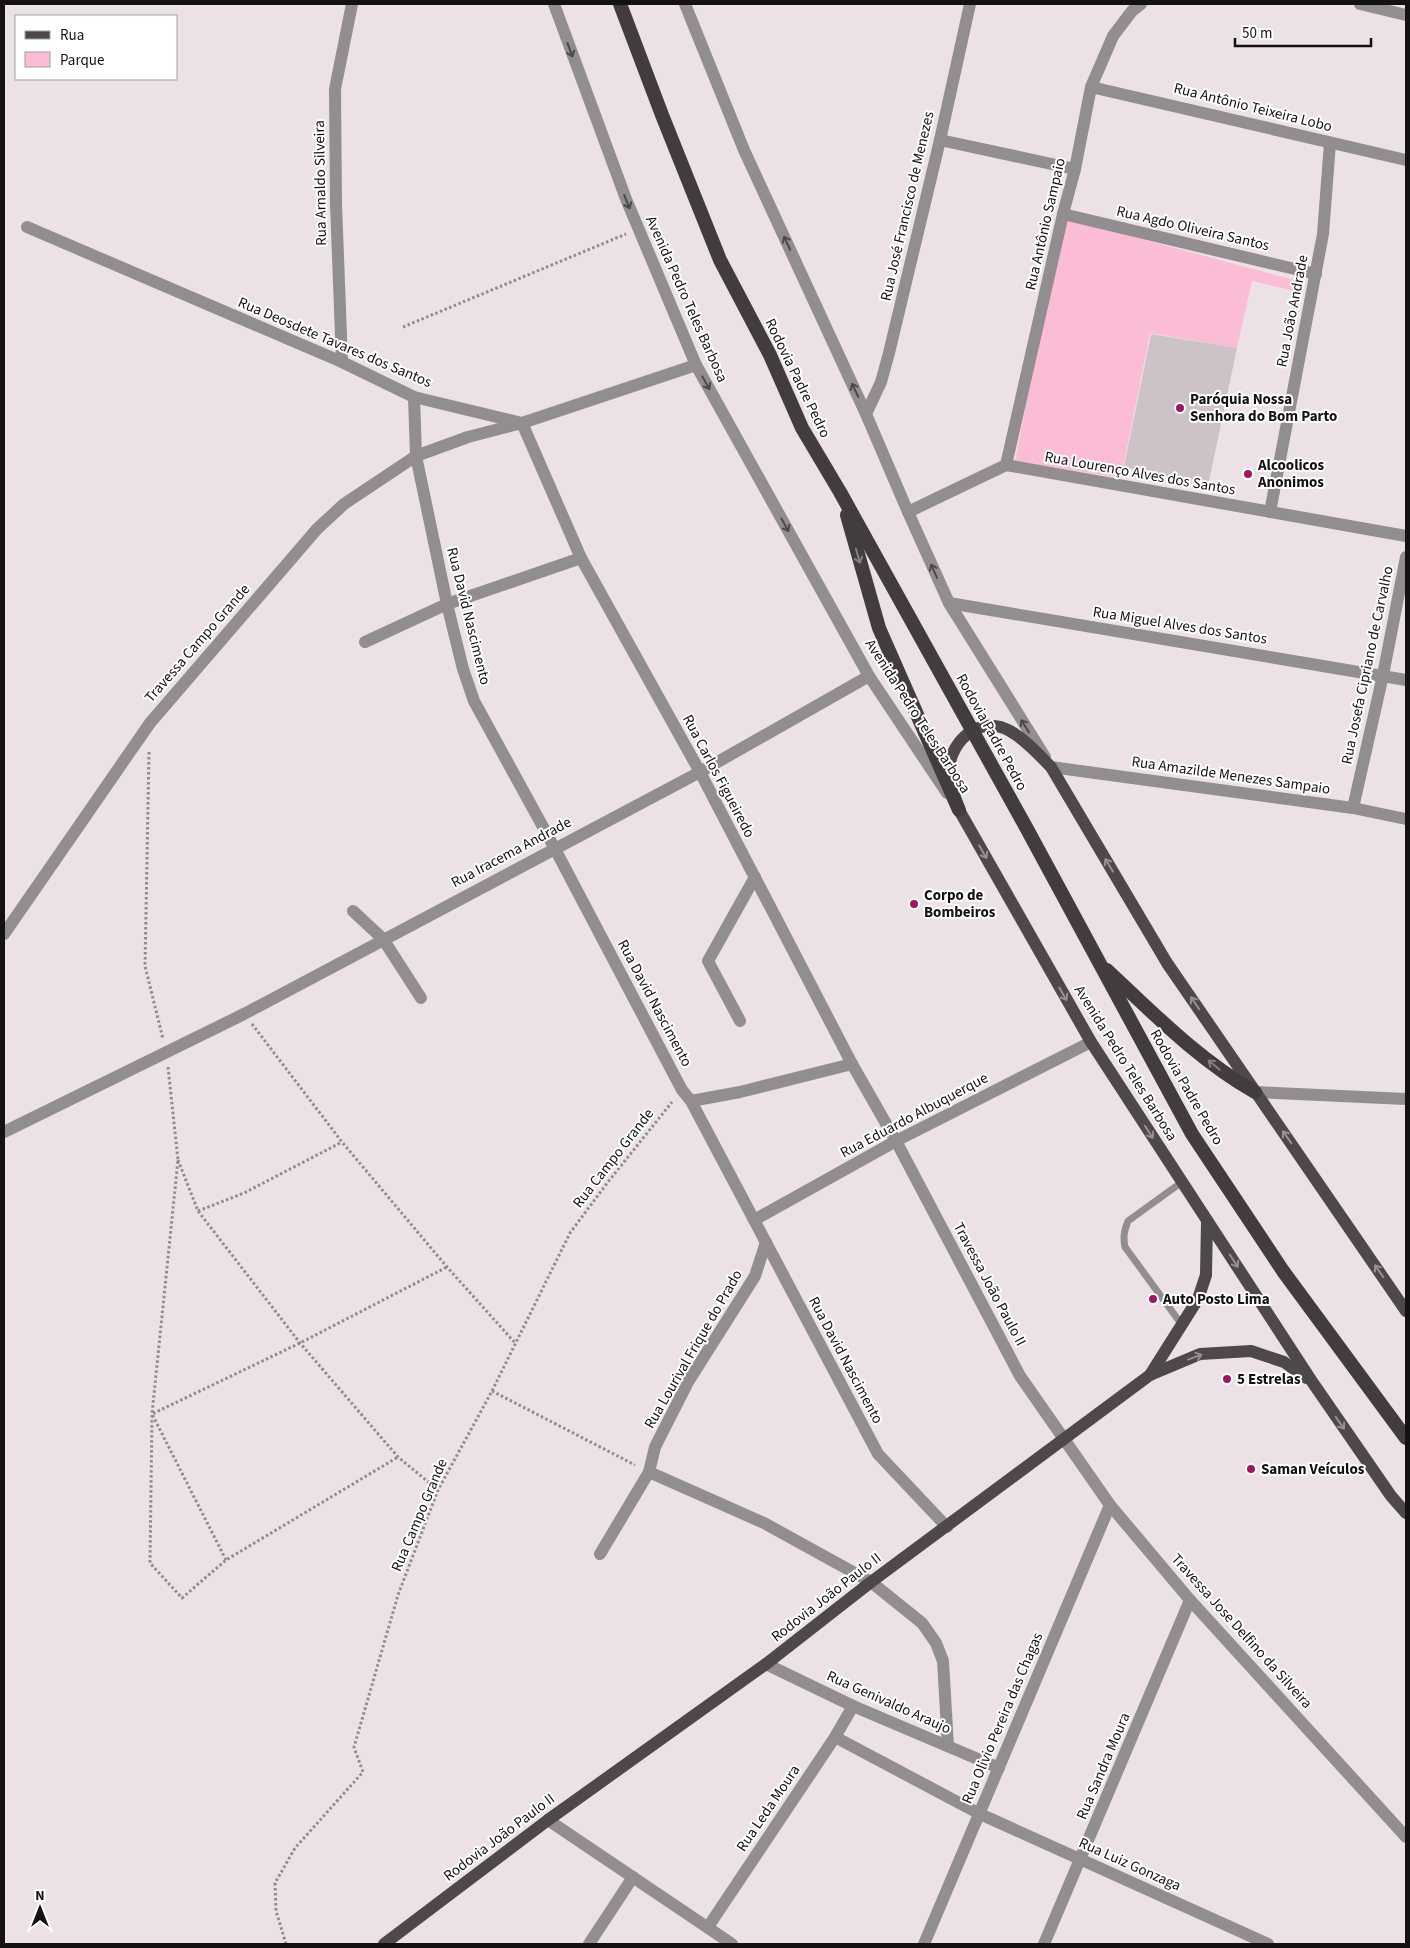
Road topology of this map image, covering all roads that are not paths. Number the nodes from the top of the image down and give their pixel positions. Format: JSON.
{"nodes":[{"id":1,"x":352,"y":4,"type":"edge"},
{"id":2,"x":554,"y":4,"type":"edge"},
{"id":3,"x":620,"y":4,"type":"edge"},
{"id":4,"x":685,"y":4,"type":"edge"},
{"id":5,"x":970,"y":4,"type":"edge"},
{"id":6,"x":1140,"y":4,"type":"edge"},
{"id":7,"x":1360,"y":4,"type":"edge"},
{"id":8,"x":1406,"y":15,"type":"edge"},
{"id":9,"x":1091,"y":87,"type":"junction"},
{"id":10,"x":940,"y":140,"type":"junction"},
{"id":11,"x":1330,"y":143,"type":"junction"},
{"id":12,"x":1406,"y":160,"type":"edge"},
{"id":13,"x":1075,"y":170,"type":"junction"},
{"id":14,"x":1063,"y":214,"type":"junction"},
{"id":15,"x":27,"y":227,"type":"dead end"},
{"id":16,"x":1316,"y":274,"type":"junction"},
{"id":17,"x":342,"y":362,"type":"junction"},
{"id":18,"x":696,"y":365,"type":"junction"},
{"id":19,"x":414,"y":397,"type":"junction"},
{"id":20,"x":866,"y":414,"type":"junction"},
{"id":21,"x":522,"y":423,"type":"junction"},
{"id":22,"x":416,"y":456,"type":"junction"},
{"id":23,"x":1006,"y":465,"type":"junction"},
{"id":24,"x":840,"y":492,"type":"junction"},
{"id":25,"x":908,"y":512,"type":"junction"},
{"id":26,"x":1270,"y":512,"type":"junction"},
{"id":27,"x":1406,"y":536,"type":"edge"},
{"id":28,"x":1406,"y":557,"type":"edge"},
{"id":29,"x":581,"y":558,"type":"junction"},
{"id":30,"x":949,"y":603,"type":"junction"},
{"id":31,"x":447,"y":604,"type":"junction"},
{"id":32,"x":365,"y":642,"type":"dead end"},
{"id":33,"x":1383,"y":675,"type":"junction"},
{"id":34,"x":869,"y":676,"type":"junction"},
{"id":35,"x":1406,"y":680,"type":"edge"},
{"id":36,"x":972,"y":730,"type":"junction"},
{"id":37,"x":1051,"y":767,"type":"junction"},
{"id":38,"x":700,"y":772,"type":"junction"},
{"id":39,"x":1353,"y":808,"type":"junction"},
{"id":40,"x":959,"y":810,"type":"junction"},
{"id":41,"x":1406,"y":819,"type":"edge"},
{"id":42,"x":554,"y":848,"type":"junction"},
{"id":43,"x":755,"y":877,"type":"junction"},
{"id":44,"x":353,"y":911,"type":"dead end"},
{"id":45,"x":4,"y":934,"type":"edge"},
{"id":46,"x":383,"y":939,"type":"junction"},
{"id":47,"x":1099,"y":963,"type":"junction"},
{"id":48,"x":421,"y":998,"type":"dead end"},
{"id":49,"x":740,"y":1021,"type":"dead end"},
{"id":50,"x":1091,"y":1042,"type":"junction"},
{"id":51,"x":852,"y":1064,"type":"junction"},
{"id":52,"x":1255,"y":1092,"type":"junction"},
{"id":53,"x":1406,"y":1099,"type":"edge"},
{"id":54,"x":691,"y":1102,"type":"junction"},
{"id":55,"x":4,"y":1132,"type":"edge"},
{"id":56,"x":896,"y":1141,"type":"junction"},
{"id":57,"x":1182,"y":1182,"type":"junction"},
{"id":58,"x":754,"y":1220,"type":"junction"},
{"id":59,"x":1207,"y":1220,"type":"junction"},
{"id":60,"x":766,"y":1242,"type":"junction"},
{"id":61,"x":1406,"y":1311,"type":"edge"},
{"id":62,"x":1182,"y":1325,"type":"junction"},
{"id":63,"x":1150,"y":1375,"type":"junction"},
{"id":64,"x":1312,"y":1383,"type":"junction"},
{"id":65,"x":1064,"y":1438,"type":"junction"},
{"id":66,"x":1406,"y":1438,"type":"edge"},
{"id":67,"x":649,"y":1472,"type":"junction"},
{"id":68,"x":1110,"y":1505,"type":"junction"},
{"id":69,"x":1406,"y":1513,"type":"edge"},
{"id":70,"x":946,"y":1527,"type":"junction"},
{"id":71,"x":600,"y":1554,"type":"dead end"},
{"id":72,"x":871,"y":1582,"type":"junction"},
{"id":73,"x":1190,"y":1600,"type":"junction"},
{"id":74,"x":766,"y":1664,"type":"junction"},
{"id":75,"x":853,"y":1706,"type":"junction"},
{"id":76,"x":835,"y":1737,"type":"junction"},
{"id":77,"x":948,"y":1746,"type":"junction"},
{"id":78,"x":999,"y":1768,"type":"junction"},
{"id":79,"x":980,"y":1814,"type":"junction"},
{"id":80,"x":548,"y":1820,"type":"junction"},
{"id":81,"x":1406,"y":1837,"type":"edge"},
{"id":82,"x":1080,"y":1859,"type":"junction"},
{"id":83,"x":633,"y":1876,"type":"junction"},
{"id":84,"x":708,"y":1927,"type":"junction"},
{"id":85,"x":384,"y":1944,"type":"edge"},
{"id":86,"x":589,"y":1944,"type":"edge"},
{"id":87,"x":732,"y":1944,"type":"edge"},
{"id":88,"x":924,"y":1944,"type":"edge"},
{"id":89,"x":1044,"y":1944,"type":"edge"},
{"id":90,"x":1268,"y":1944,"type":"edge"}],
"edges":[{"from":1,"to":17,"type":"street","name":"Rua Arnaldo Silveira"},
{"from":2,"to":18,"type":"street","name":"Avenida Pedro Teles Barbosa","one_way":true},
{"from":3,"to":24,"type":"highway","name":"Rodovia Padre Pedro"},
{"from":20,"to":4,"type":"street","one_way":true},
{"from":5,"to":10,"type":"street","name":"Rua José Francisco de Menezes"},
{"from":6,"to":9,"type":"street","name":"Rua Antônio Sampaio"},
{"from":7,"to":8,"type":"street"},
{"from":9,"to":11,"type":"street","name":"Rua Antônio Teixeira Lobo"},
{"from":9,"to":13,"type":"street","name":"Rua Antônio Sampaio"},
{"from":10,"to":13,"type":"street"},
{"from":10,"to":20,"type":"street","name":"Rua José Francisco de Menezes"},
{"from":11,"to":12,"type":"street","name":"Rua Antônio Teixeira Lobo"},
{"from":11,"to":16,"type":"street","name":"Rua João Andrade"},
{"from":13,"to":14,"type":"street","name":"Rua Antônio Sampaio"},
{"from":14,"to":16,"type":"street","name":"Rua Agdo Oliveira Santos"},
{"from":14,"to":23,"type":"street","name":"Rua Antônio Sampaio"},
{"from":15,"to":17,"type":"street","name":"Rua Deosdete Tavares dos Santos"},
{"from":16,"to":26,"type":"street","name":"Rua João Andrade"},
{"from":17,"to":19,"type":"street","name":"Rua Deosdete Tavares dos Santos"},
{"from":18,"to":21,"type":"street"},
{"from":18,"to":34,"type":"street","name":"Avenida Pedro Teles Barbosa","one_way":true},
{"from":19,"to":21,"type":"street","name":"Rua Deosdete Tavares dos Santos"},
{"from":19,"to":22,"type":"street"},
{"from":20,"to":25,"type":"street"},
{"from":21,"to":22,"type":"street","name":"Travessa Campo Grande"},
{"from":21,"to":29,"type":"street","name":"Rua Carlos Figueiredo"},
{"from":22,"to":31,"type":"street","name":"Rua David Nascimento"},
{"from":22,"to":45,"type":"street","name":"Travessa Campo Grande"},
{"from":23,"to":25,"type":"street"},
{"from":23,"to":26,"type":"street","name":"Rua Lourenço Alves dos Santos"},
{"from":24,"to":36,"type":"highway","name":"Rodovia Padre Pedro"},
{"from":24,"to":40,"type":"highway","one_way":true},
{"from":30,"to":25,"type":"street","one_way":true},
{"from":26,"to":27,"type":"street","name":"Rua Lourenço Alves dos Santos"},
{"from":28,"to":33,"type":"street","name":"Rua Josefa Cipriano de Carvalho"},
{"from":29,"to":31,"type":"street"},
{"from":29,"to":38,"type":"street","name":"Rua Carlos Figueiredo"},
{"from":30,"to":33,"type":"street","name":"Rua Miguel Alves dos Santos"},
{"from":37,"to":30,"type":"street","one_way":true},
{"from":31,"to":32,"type":"street"},
{"from":31,"to":42,"type":"street","name":"Rua David Nascimento"},
{"from":33,"to":35,"type":"street","name":"Rua Miguel Alves dos Santos"},
{"from":33,"to":39,"type":"street","name":"Rua Josefa Cipriano de Carvalho"},
{"from":34,"to":38,"type":"street","name":"Rua Iracema Andrade"},
{"from":34,"to":40,"type":"street","name":"Avenida Pedro Teles Barbosa"},
{"from":36,"to":37,"type":"main road"},
{"from":36,"to":40,"type":"main road"},
{"from":36,"to":47,"type":"highway","name":"Rodovia Padre Pedro"},
{"from":37,"to":39,"type":"street","name":"Rua Amazilde Menezes Sampaio"},
{"from":52,"to":37,"type":"main road","one_way":true},
{"from":38,"to":42,"type":"street","name":"Rua Iracema Andrade"},
{"from":38,"to":43,"type":"street","name":"Rua Carlos Figueiredo"},
{"from":39,"to":41,"type":"street","name":"Rua Amazilde Menezes Sampaio"},
{"from":40,"to":50,"type":"main road","name":"Avenida Pedro Teles Barbosa","one_way":true},
{"from":42,"to":46,"type":"street","name":"Rua Iracema Andrade"},
{"from":42,"to":54,"type":"street","name":"Rua David Nascimento"},
{"from":43,"to":49,"type":"street"},
{"from":43,"to":51,"type":"street","name":"Rua Carlos Figueiredo"},
{"from":44,"to":46,"type":"street"},
{"from":46,"to":48,"type":"street"},
{"from":46,"to":55,"type":"street","name":"Rua Iracema Andrade"},
{"from":52,"to":47,"type":"highway","one_way":true},
{"from":47,"to":66,"type":"highway","name":"Rodovia Padre Pedro"},
{"from":50,"to":56,"type":"street","name":"Rua Eduardo Albuquerque"},
{"from":50,"to":57,"type":"main road","name":"Avenida Pedro Teles Barbosa","one_way":true},
{"from":51,"to":54,"type":"street"},
{"from":51,"to":56,"type":"street","name":"Rua Carlos Figueiredo"},
{"from":52,"to":53,"type":"street"},
{"from":61,"to":52,"type":"main road","one_way":true},
{"from":54,"to":58,"type":"street","name":"Rua David Nascimento"},
{"from":56,"to":58,"type":"street","name":"Rua Eduardo Albuquerque"},
{"from":56,"to":65,"type":"street","name":"Travessa João Paulo II"},
{"from":57,"to":59,"type":"main road","name":"Avenida Pedro Teles Barbosa"},
{"from":57,"to":62,"type":"lane"},
{"from":58,"to":60,"type":"street","name":"Rua David Nascimento"},
{"from":59,"to":62,"type":"main road","name":"Rodovia João Paulo II"},
{"from":59,"to":64,"type":"main road","name":"Avenida Pedro Teles Barbosa","one_way":true},
{"from":60,"to":67,"type":"street","name":"Rua Lourival Frique do Prado"},
{"from":60,"to":70,"type":"street","name":"Rua David Nascimento"},
{"from":62,"to":63,"type":"main road","name":"Rodovia João Paulo II"},
{"from":63,"to":64,"type":"main road","one_way":true},
{"from":63,"to":65,"type":"main road","name":"Rodovia João Paulo II"},
{"from":64,"to":69,"type":"main road","name":"Avenida Pedro Teles Barbosa","one_way":true},
{"from":65,"to":68,"type":"street","name":"Travessa Jose Delfino da Silveira"},
{"from":65,"to":70,"type":"main road","name":"Rodovia João Paulo II"},
{"from":67,"to":71,"type":"street","name":"Rua Lourival Frique do Prado"},
{"from":67,"to":72,"type":"street"},
{"from":68,"to":73,"type":"street","name":"Travessa Jose Delfino da Silveira"},
{"from":68,"to":78,"type":"street","name":"Rua Olivio Pereira das Chagas"},
{"from":70,"to":72,"type":"main road","name":"Rodovia João Paulo II"},
{"from":72,"to":74,"type":"main road","name":"Rodovia João Paulo II"},
{"from":72,"to":77,"type":"street"},
{"from":73,"to":81,"type":"street","name":"Travessa Jose Delfino da Silveira"},
{"from":73,"to":82,"type":"street","name":"Rua Sandra Moura"},
{"from":74,"to":75,"type":"street","name":"Rua Genivaldo Araujo"},
{"from":74,"to":80,"type":"main road","name":"Rodovia João Paulo II"},
{"from":75,"to":76,"type":"street","name":"Rua Leda Moura"},
{"from":75,"to":77,"type":"street","name":"Rua Genivaldo Araujo"},
{"from":76,"to":79,"type":"street"},
{"from":76,"to":84,"type":"street","name":"Rua Leda Moura"},
{"from":77,"to":78,"type":"street","name":"Rua Genivaldo Araujo"},
{"from":78,"to":79,"type":"street","name":"Rua Olivio Pereira das Chagas"},
{"from":79,"to":82,"type":"street","name":"Rua Luiz Gonzaga"},
{"from":79,"to":88,"type":"street","name":"Rua Olivio Pereira das Chagas"},
{"from":80,"to":83,"type":"street"},
{"from":80,"to":85,"type":"main road","name":"Rodovia João Paulo II"},
{"from":82,"to":89,"type":"street","name":"Rua Sandra Moura"},
{"from":82,"to":90,"type":"street","name":"Rua Luiz Gonzaga"},
{"from":83,"to":84,"type":"street"},
{"from":83,"to":86,"type":"street"},
{"from":84,"to":87,"type":"street"}]}
